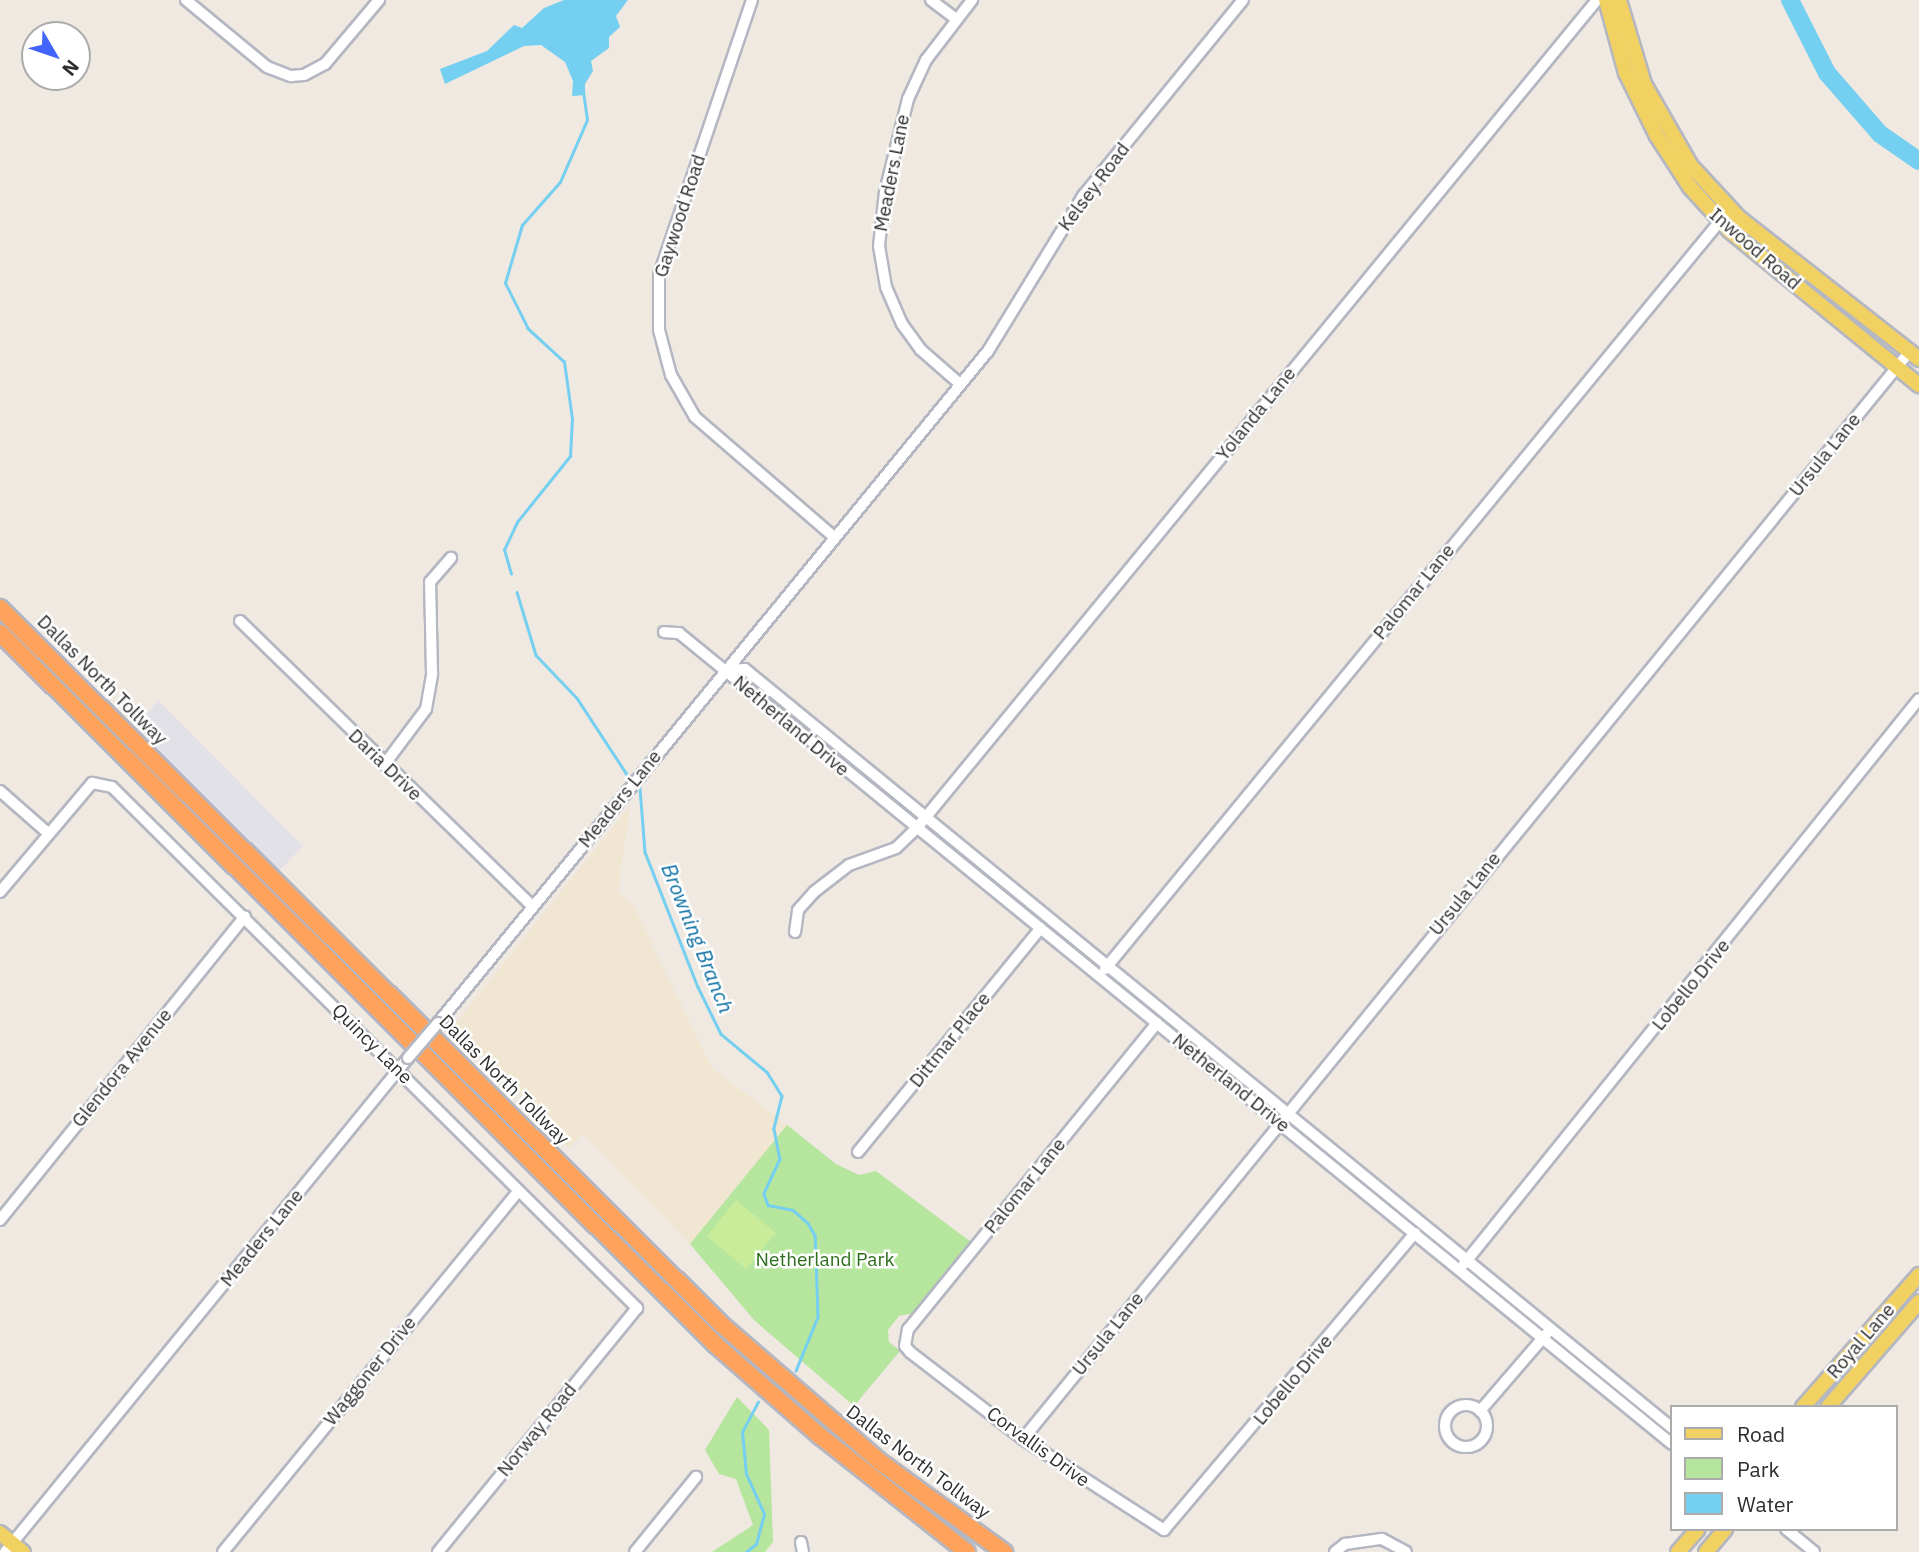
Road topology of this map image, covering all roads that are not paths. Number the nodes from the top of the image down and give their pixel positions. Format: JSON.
{"nodes":[{"id":1,"x":186,"y":0,"type":"edge"},
{"id":2,"x":379,"y":0,"type":"edge"},
{"id":3,"x":752,"y":0,"type":"edge"},
{"id":4,"x":931,"y":0,"type":"edge"},
{"id":5,"x":972,"y":0,"type":"edge"},
{"id":6,"x":1243,"y":0,"type":"edge"},
{"id":7,"x":1597,"y":0,"type":"edge"},
{"id":8,"x":1606,"y":0,"type":"edge"},
{"id":9,"x":1619,"y":0,"type":"edge"},
{"id":10,"x":956,"y":19,"type":"junction"},
{"id":11,"x":1651,"y":112,"type":"junction"},
{"id":12,"x":1730,"y":209,"type":"junction"},
{"id":13,"x":1720,"y":221,"type":"junction"},
{"id":14,"x":1914,"y":355,"type":"edge"},
{"id":15,"x":1897,"y":366,"type":"junction"},
{"id":16,"x":960,"y":384,"type":"junction"},
{"id":17,"x":1919,"y":385,"type":"edge"},
{"id":18,"x":834,"y":537,"type":"junction"},
{"id":19,"x":450,"y":558,"type":"dead end"},
{"id":20,"x":0,"y":608,"type":"edge"},
{"id":21,"x":240,"y":621,"type":"dead end"},
{"id":22,"x":664,"y":632,"type":"dead end"},
{"id":23,"x":0,"y":633,"type":"edge"},
{"id":24,"x":725,"y":670,"type":"junction"},
{"id":25,"x":1919,"y":699,"type":"edge"},
{"id":26,"x":384,"y":765,"type":"junction"},
{"id":27,"x":0,"y":791,"type":"edge"},
{"id":28,"x":925,"y":817,"type":"junction"},
{"id":29,"x":916,"y":829,"type":"junction"},
{"id":30,"x":48,"y":833,"type":"junction"},
{"id":31,"x":0,"y":892,"type":"edge"},
{"id":32,"x":532,"y":906,"type":"junction"},
{"id":33,"x":245,"y":916,"type":"junction"},
{"id":34,"x":1041,"y":928,"type":"junction"},
{"id":35,"x":795,"y":932,"type":"dead end"},
{"id":36,"x":1108,"y":966,"type":"junction"},
{"id":37,"x":1100,"y":976,"type":"junction"},
{"id":38,"x":1157,"y":1023,"type":"junction"},
{"id":39,"x":1197,"y":1039,"type":"junction"},
{"id":40,"x":1188,"y":1049,"type":"junction"},
{"id":41,"x":398,"y":1071,"type":"junction"},
{"id":42,"x":1286,"y":1112,"type":"junction"},
{"id":43,"x":1279,"y":1122,"type":"junction"},
{"id":44,"x":858,"y":1152,"type":"dead end"},
{"id":45,"x":1377,"y":1186,"type":"junction"},
{"id":46,"x":518,"y":1191,"type":"junction"},
{"id":47,"x":1368,"y":1196,"type":"junction"},
{"id":48,"x":0,"y":1220,"type":"edge"},
{"id":49,"x":1415,"y":1233,"type":"junction"},
{"id":50,"x":1467,"y":1260,"type":"junction"},
{"id":51,"x":1459,"y":1270,"type":"junction"},
{"id":52,"x":1919,"y":1275,"type":"edge"},
{"id":53,"x":1919,"y":1302,"type":"edge"},
{"id":54,"x":637,"y":1308,"type":"joint"},
{"id":55,"x":1551,"y":1329,"type":"junction"},
{"id":56,"x":1543,"y":1338,"type":"junction"},
{"id":57,"x":1855,"y":1348,"type":"junction"},
{"id":58,"x":910,"y":1352,"type":"joint"},
{"id":59,"x":1869,"y":1360,"type":"junction"},
{"id":60,"x":1601,"y":1369,"type":"junction"},
{"id":61,"x":1593,"y":1379,"type":"junction"},
{"id":62,"x":1805,"y":1405,"type":"edge"},
{"id":63,"x":1830,"y":1405,"type":"edge"},
{"id":64,"x":1480,"y":1411,"type":"junction"},
{"id":65,"x":1671,"y":1427,"type":"edge"},
{"id":66,"x":1023,"y":1439,"type":"junction"},
{"id":67,"x":1671,"y":1443,"type":"edge"},
{"id":68,"x":696,"y":1477,"type":"dead end"},
{"id":69,"x":1171,"y":1527,"type":"joint"},
{"id":70,"x":1696,"y":1531,"type":"edge"},
{"id":71,"x":1723,"y":1531,"type":"edge"},
{"id":72,"x":1788,"y":1531,"type":"edge"},
{"id":73,"x":0,"y":1533,"type":"edge"},
{"id":74,"x":14,"y":1549,"type":"edge"},
{"id":75,"x":223,"y":1552,"type":"edge"},
{"id":76,"x":438,"y":1552,"type":"edge"},
{"id":77,"x":635,"y":1552,"type":"edge"},
{"id":78,"x":967,"y":1552,"type":"edge"},
{"id":79,"x":1004,"y":1552,"type":"edge"},
{"id":80,"x":1335,"y":1552,"type":"edge"},
{"id":81,"x":1406,"y":1552,"type":"edge"},
{"id":82,"x":1678,"y":1552,"type":"edge"},
{"id":83,"x":1706,"y":1552,"type":"edge"},
{"id":84,"x":1814,"y":1552,"type":"edge"}],
"edges":[{"from":1,"to":2,"type":"street"},
{"from":3,"to":18,"type":"street","name":"Gaywood Road"},
{"from":4,"to":10,"type":"street"},
{"from":5,"to":10,"type":"street","name":"Meaders Lane"},
{"from":6,"to":16,"type":"street","name":"Kelsey Road"},
{"from":7,"to":28,"type":"street","name":"Yolanda Lane"},
{"from":8,"to":11,"type":"main road","name":"Inwood Road"},
{"from":9,"to":11,"type":"main road","name":"Inwood Road"},
{"from":10,"to":16,"type":"street","name":"Meaders Lane"},
{"from":11,"to":12,"type":"main road","name":"Inwood Road"},
{"from":11,"to":13,"type":"main road","name":"Inwood Road"},
{"from":12,"to":13,"type":"street","name":"Palomar Lane"},
{"from":12,"to":14,"type":"main road","name":"Inwood Road"},
{"from":13,"to":15,"type":"main road","name":"Inwood Road"},
{"from":13,"to":36,"type":"street","name":"Palomar Lane"},
{"from":14,"to":15,"type":"street","name":"Ursula Lane"},
{"from":15,"to":17,"type":"main road","name":"Inwood Road"},
{"from":15,"to":42,"type":"street","name":"Ursula Lane"},
{"from":16,"to":18,"type":"street","name":"Meaders Lane"},
{"from":18,"to":24,"type":"street","name":"Meaders Lane"},
{"from":19,"to":26,"type":"street"},
{"from":20,"to":79,"type":"highway","name":"Dallas North Tollway"},
{"from":21,"to":26,"type":"street","name":"Daria Drive"},
{"from":22,"to":24,"type":"street"},
{"from":23,"to":78,"type":"highway","name":"Dallas North Tollway"},
{"from":24,"to":28,"type":"street","name":"Netherland Drive"},
{"from":24,"to":29,"type":"street","name":"Netherland Drive"},
{"from":24,"to":32,"type":"street","name":"Meaders Lane"},
{"from":25,"to":50,"type":"street","name":"Lobello Drive"},
{"from":26,"to":32,"type":"street","name":"Daria Drive"},
{"from":27,"to":30,"type":"street"},
{"from":28,"to":29,"type":"street","name":"Yolanda Lane"},
{"from":28,"to":36,"type":"street","name":"Netherland Drive"},
{"from":29,"to":34,"type":"street","name":"Netherland Drive"},
{"from":29,"to":35,"type":"street","name":"Yolanda Lane"},
{"from":30,"to":31,"type":"street"},
{"from":30,"to":33,"type":"street","name":"Quincy Lane"},
{"from":32,"to":41,"type":"street","name":"Meaders Lane","bridge":true},
{"from":33,"to":41,"type":"street","name":"Quincy Lane"},
{"from":33,"to":48,"type":"street","name":"Glendora Avenue"},
{"from":34,"to":37,"type":"street","name":"Netherland Drive"},
{"from":34,"to":44,"type":"street","name":"Dittmar Place"},
{"from":36,"to":37,"type":"street","name":"Palomar Lane"},
{"from":36,"to":39,"type":"street","name":"Netherland Drive"},
{"from":37,"to":38,"type":"street","name":"Netherland Drive"},
{"from":38,"to":40,"type":"street","name":"Netherland Drive"},
{"from":38,"to":58,"type":"street","name":"Palomar Lane"},
{"from":39,"to":40,"type":"street"},
{"from":39,"to":42,"type":"street","name":"Netherland Drive"},
{"from":40,"to":43,"type":"street","name":"Netherland Drive"},
{"from":41,"to":46,"type":"street","name":"Quincy Lane"},
{"from":41,"to":74,"type":"street","name":"Meaders Lane"},
{"from":42,"to":43,"type":"street","name":"Ursula Lane"},
{"from":42,"to":45,"type":"street","name":"Netherland Drive"},
{"from":43,"to":47,"type":"street","name":"Netherland Drive"},
{"from":43,"to":66,"type":"street","name":"Ursula Lane"},
{"from":45,"to":47,"type":"street"},
{"from":45,"to":50,"type":"street","name":"Netherland Drive"},
{"from":46,"to":54,"type":"street","name":"Quincy Lane"},
{"from":46,"to":75,"type":"street","name":"Waggoner Drive"},
{"from":47,"to":49,"type":"street","name":"Netherland Drive"},
{"from":49,"to":51,"type":"street","name":"Netherland Drive"},
{"from":49,"to":69,"type":"street","name":"Lobello Drive"},
{"from":50,"to":51,"type":"street","name":"Lobello Drive"},
{"from":50,"to":55,"type":"street","name":"Netherland Drive"},
{"from":51,"to":56,"type":"street","name":"Netherland Drive"},
{"from":52,"to":57,"type":"main road","name":"Royal Lane"},
{"from":53,"to":59,"type":"main road","name":"Royal Lane"},
{"from":54,"to":76,"type":"street","name":"Norway Road"},
{"from":55,"to":56,"type":"street"},
{"from":55,"to":60,"type":"street","name":"Netherland Drive"},
{"from":56,"to":61,"type":"street","name":"Netherland Drive"},
{"from":56,"to":64,"type":"street"},
{"from":57,"to":59,"type":"main road"},
{"from":57,"to":62,"type":"main road","name":"Royal Lane"},
{"from":58,"to":66,"type":"street","name":"Corvallis Drive"},
{"from":59,"to":63,"type":"main road","name":"Royal Lane"},
{"from":60,"to":61,"type":"street"},
{"from":60,"to":65,"type":"street","name":"Netherland Drive"},
{"from":61,"to":67,"type":"street","name":"Netherland Drive"},
{"from":64,"to":64,"type":"street"},
{"from":66,"to":69,"type":"street","name":"Corvallis Drive"},
{"from":68,"to":77,"type":"street"},
{"from":70,"to":82,"type":"main road"},
{"from":71,"to":83,"type":"main road"},
{"from":72,"to":84,"type":"street"},
{"from":73,"to":74,"type":"main road"},
{"from":80,"to":81,"type":"street"}]}
